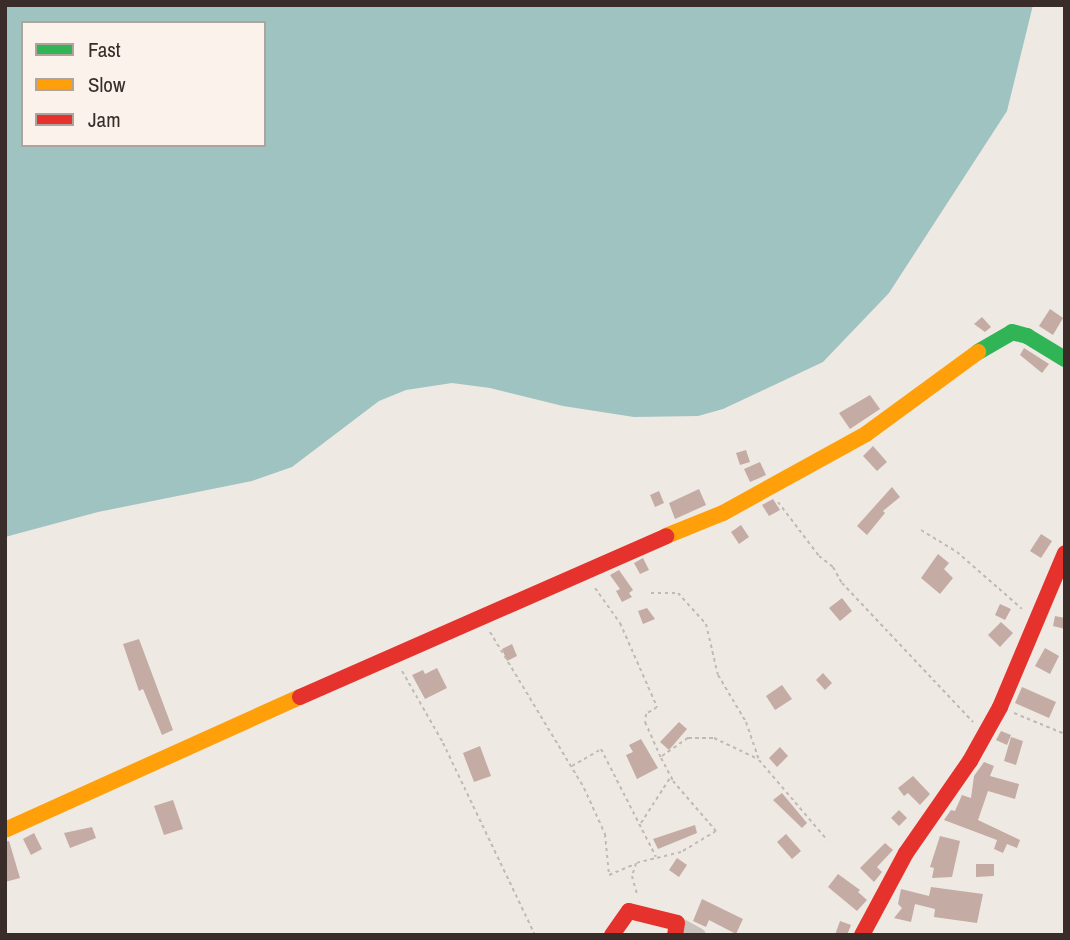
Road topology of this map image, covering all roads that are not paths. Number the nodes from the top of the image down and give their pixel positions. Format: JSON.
{"nodes":[{"id":1,"x":1065,"y":359,"type":"edge"},
{"id":2,"x":1065,"y":553,"type":"edge"},
{"id":3,"x":5,"y":830,"type":"edge"},
{"id":4,"x":676,"y":929,"type":"edge"},
{"id":5,"x":612,"y":935,"type":"edge"},
{"id":6,"x":699,"y":935,"type":"edge"},
{"id":7,"x":862,"y":935,"type":"edge"}],
"edges":[{"from":1,"to":3,"type":"street"},
{"from":2,"to":7,"type":"street"},
{"from":4,"to":5,"type":"street"},
{"from":4,"to":6,"type":"street"}]}
